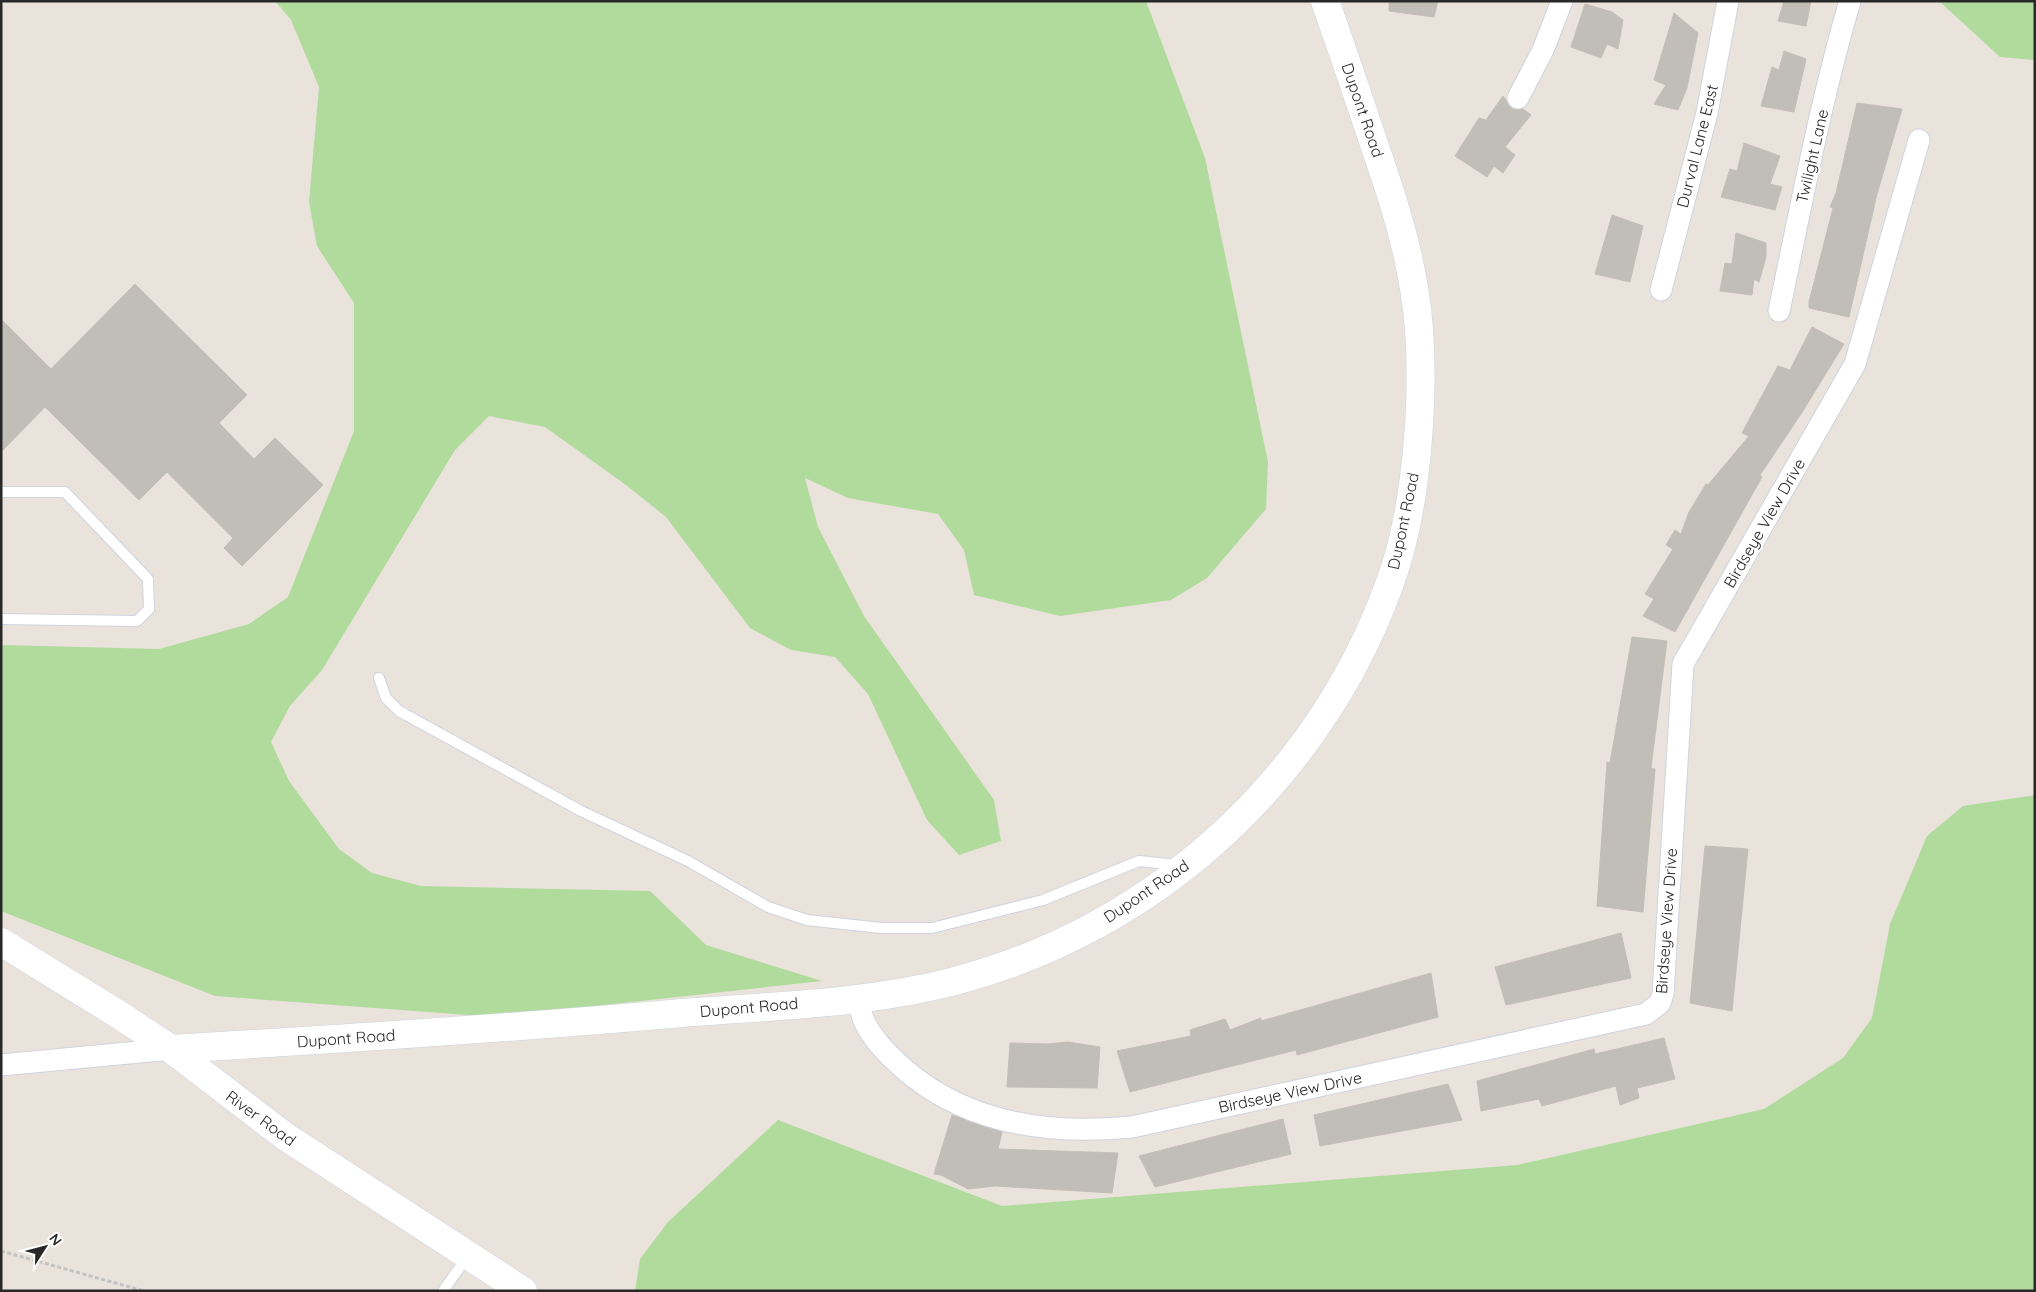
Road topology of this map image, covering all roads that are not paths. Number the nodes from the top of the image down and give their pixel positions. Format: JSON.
{"nodes":[{"id":1,"x":1325,"y":1,"type":"edge"},
{"id":2,"x":1562,"y":1,"type":"edge"},
{"id":3,"x":1728,"y":1,"type":"edge"},
{"id":4,"x":1850,"y":1,"type":"edge"},
{"id":5,"x":1518,"y":98,"type":"dead end"},
{"id":6,"x":1919,"y":140,"type":"dead end"},
{"id":7,"x":1661,"y":290,"type":"dead end"},
{"id":8,"x":1779,"y":311,"type":"dead end"},
{"id":9,"x":1,"y":492,"type":"edge"},
{"id":10,"x":1,"y":619,"type":"edge"},
{"id":11,"x":380,"y":678,"type":"dead end"},
{"id":12,"x":1185,"y":866,"type":"junction"},
{"id":13,"x":1,"y":942,"type":"edge"},
{"id":14,"x":858,"y":998,"type":"junction"},
{"id":15,"x":170,"y":1049,"type":"junction"},
{"id":16,"x":1,"y":1064,"type":"edge"},
{"id":17,"x":469,"y":1254,"type":"junction"},
{"id":18,"x":443,"y":1291,"type":"edge"},
{"id":19,"x":523,"y":1291,"type":"edge"}],
"edges":[{"from":1,"to":12,"type":"street","name":"Dupont Road"},
{"from":2,"to":5,"type":"street"},
{"from":3,"to":7,"type":"street","name":"Durval Lane East"},
{"from":4,"to":8,"type":"street","name":"Twilight Lane"},
{"from":6,"to":14,"type":"street","name":"Birdseye View Drive"},
{"from":9,"to":10,"type":"lane"},
{"from":11,"to":12,"type":"lane"},
{"from":12,"to":14,"type":"street","name":"Dupont Road"},
{"from":13,"to":15,"type":"street","name":"River Road"},
{"from":14,"to":15,"type":"street","name":"Dupont Road"},
{"from":15,"to":16,"type":"street"},
{"from":15,"to":17,"type":"street","name":"River Road"},
{"from":17,"to":18,"type":"lane"},
{"from":17,"to":19,"type":"street","name":"River Road"}]}
